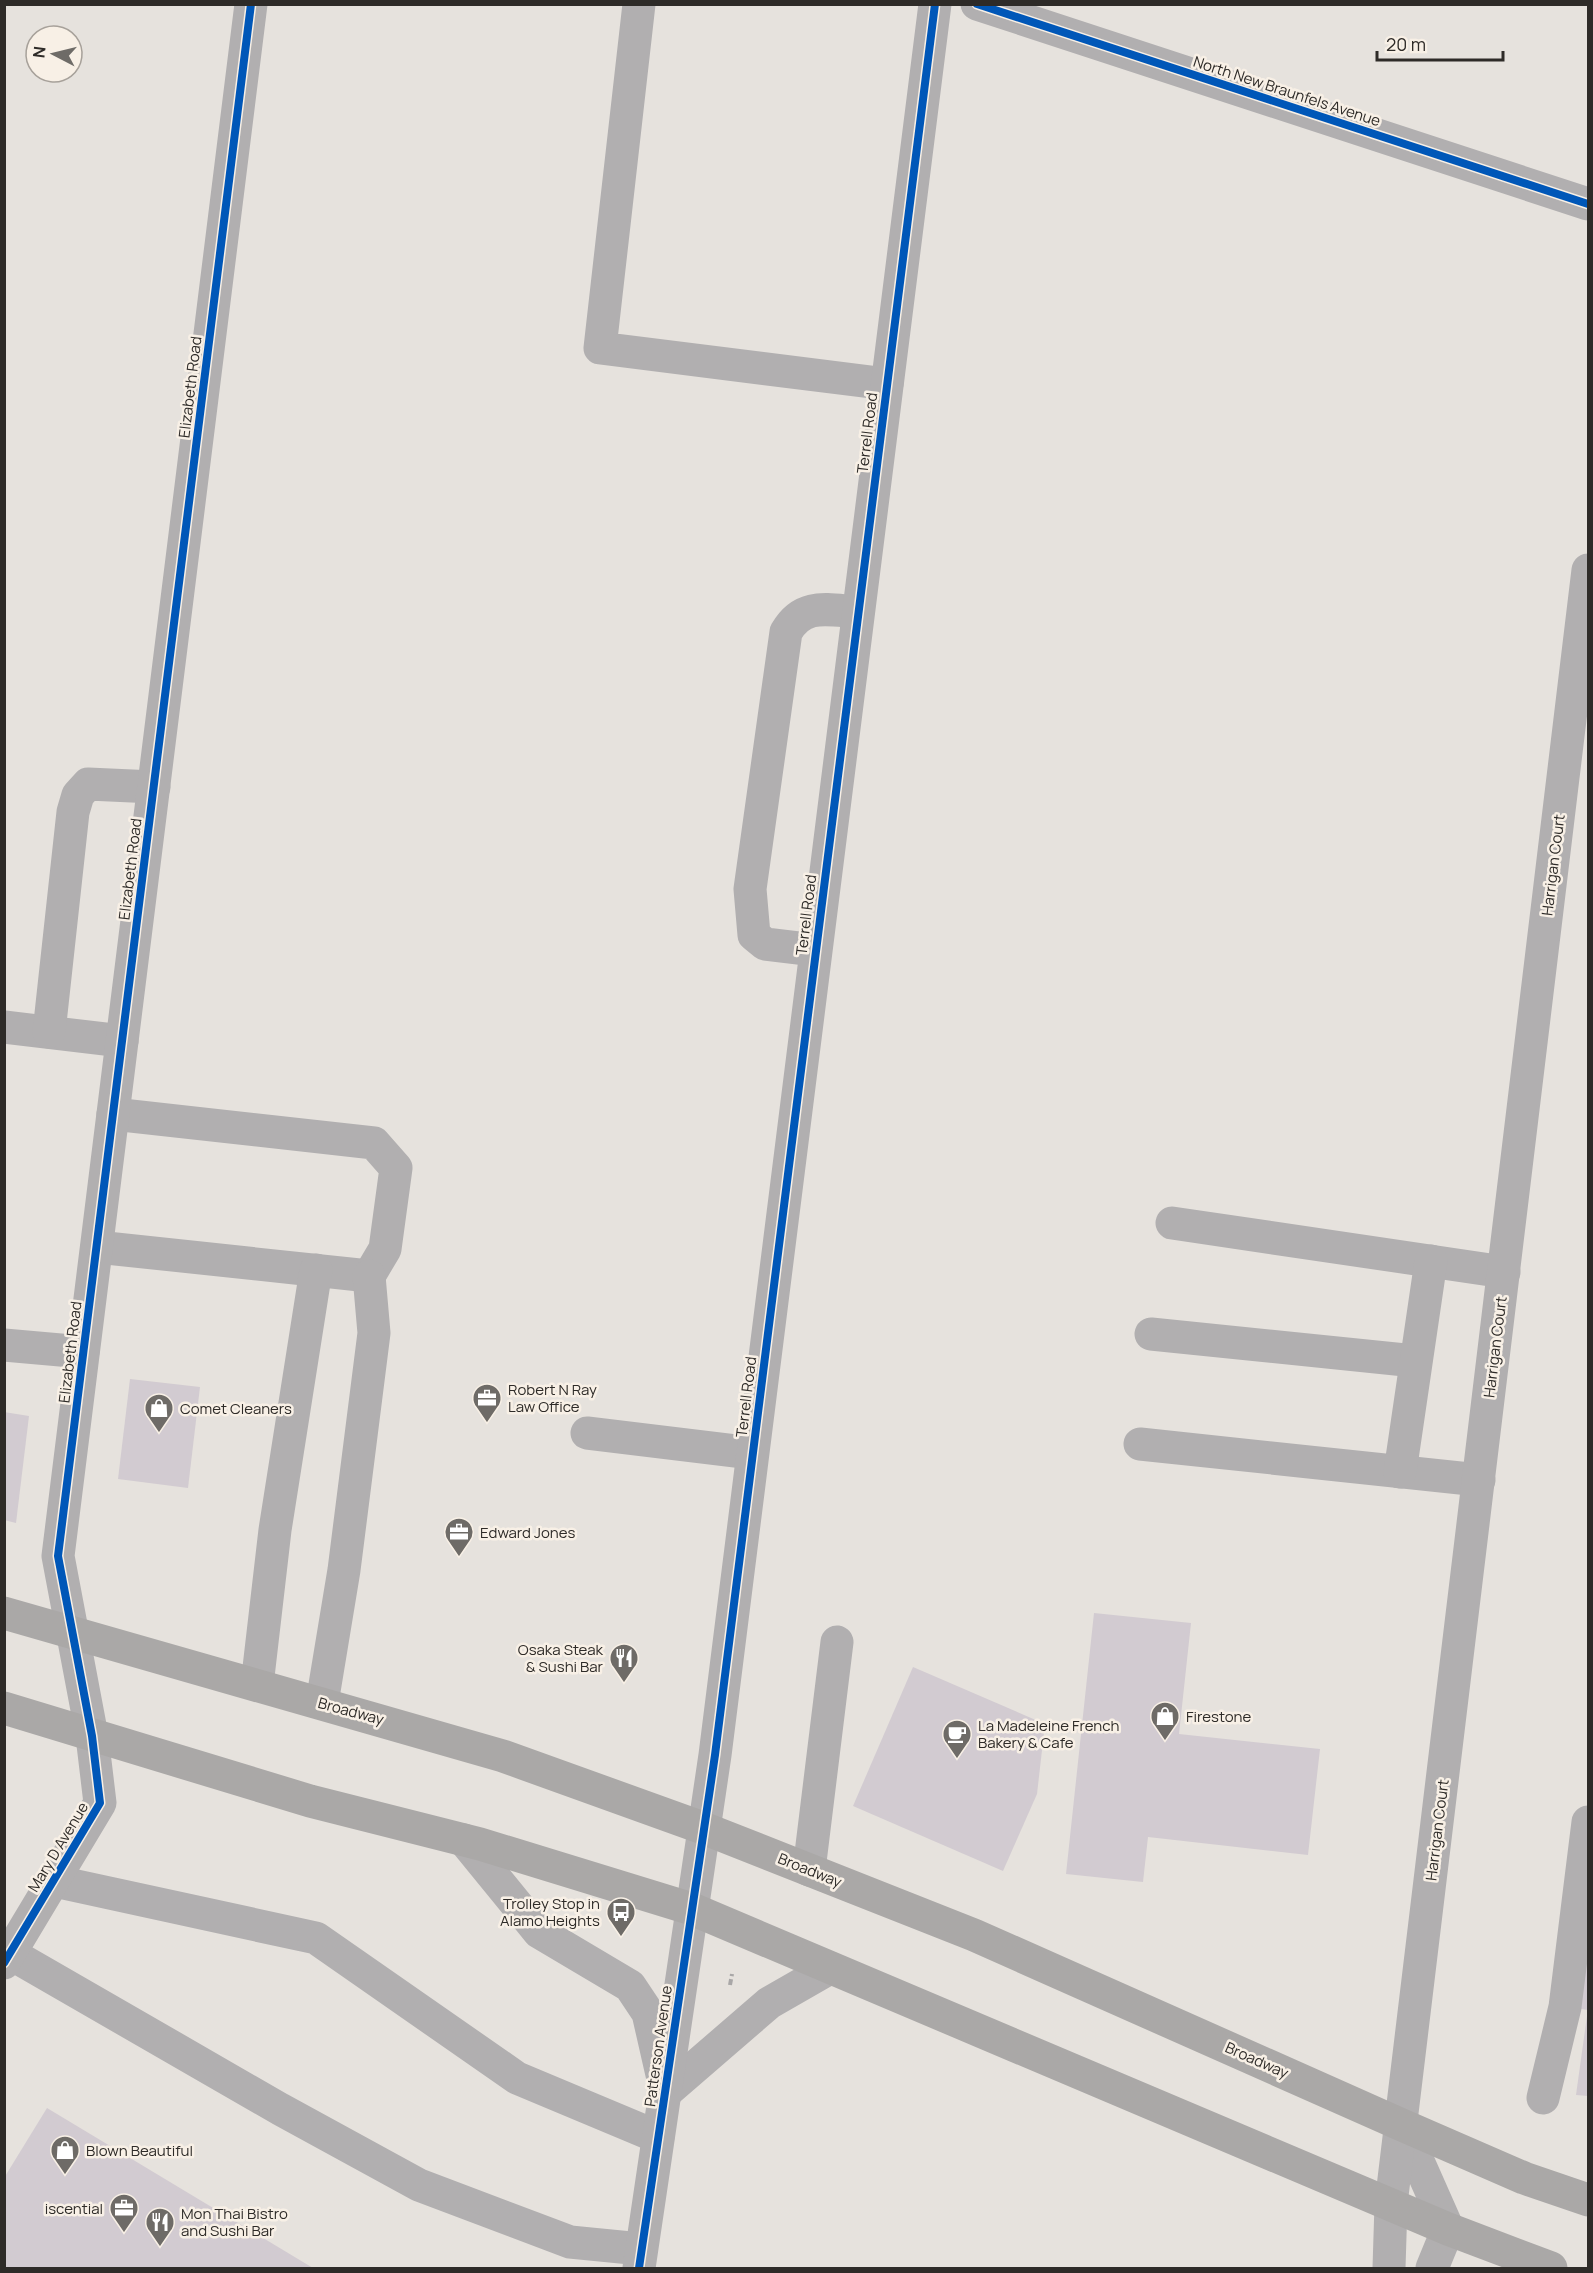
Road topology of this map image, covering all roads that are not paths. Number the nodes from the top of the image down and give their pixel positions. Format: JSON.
{"nodes":[{"id":1,"x":251,"y":4,"type":"edge"},
{"id":2,"x":639,"y":4,"type":"edge"},
{"id":3,"x":935,"y":4,"type":"edge"},
{"id":4,"x":977,"y":4,"type":"edge"},
{"id":5,"x":1588,"y":204,"type":"edge"},
{"id":6,"x":887,"y":384,"type":"junction"},
{"id":7,"x":1588,"y":570,"type":"edge"},
{"id":8,"x":858,"y":612,"type":"junction"},
{"id":9,"x":154,"y":787,"type":"junction"},
{"id":10,"x":816,"y":950,"type":"junction"},
{"id":11,"x":4,"y":1027,"type":"edge"},
{"id":12,"x":49,"y":1032,"type":"junction"},
{"id":13,"x":122,"y":1041,"type":"junction"},
{"id":14,"x":113,"y":1114,"type":"junction"},
{"id":15,"x":1172,"y":1223,"type":"dead end"},
{"id":16,"x":97,"y":1246,"type":"junction"},
{"id":17,"x":1431,"y":1261,"type":"junction"},
{"id":18,"x":316,"y":1270,"type":"junction"},
{"id":19,"x":1504,"y":1272,"type":"junction"},
{"id":20,"x":369,"y":1276,"type":"junction"},
{"id":21,"x":1151,"y":1334,"type":"dead end"},
{"id":22,"x":4,"y":1345,"type":"edge"},
{"id":23,"x":83,"y":1352,"type":"junction"},
{"id":24,"x":1415,"y":1361,"type":"junction"},
{"id":25,"x":587,"y":1433,"type":"dead end"},
{"id":26,"x":1140,"y":1444,"type":"dead end"},
{"id":27,"x":752,"y":1453,"type":"junction"},
{"id":28,"x":1400,"y":1472,"type":"junction"},
{"id":29,"x":1479,"y":1480,"type":"junction"},
{"id":30,"x":4,"y":1613,"type":"edge"},
{"id":31,"x":73,"y":1631,"type":"junction"},
{"id":32,"x":837,"y":1642,"type":"dead end"},
{"id":33,"x":257,"y":1685,"type":"junction"},
{"id":34,"x":322,"y":1703,"type":"junction"},
{"id":35,"x":4,"y":1708,"type":"edge"},
{"id":36,"x":93,"y":1736,"type":"junction"},
{"id":37,"x":1588,"y":1822,"type":"edge"},
{"id":38,"x":704,"y":1828,"type":"junction"},
{"id":39,"x":464,"y":1840,"type":"junction"},
{"id":40,"x":809,"y":1870,"type":"junction"},
{"id":41,"x":54,"y":1881,"type":"junction"},
{"id":42,"x":692,"y":1909,"type":"junction"},
{"id":43,"x":8,"y":1958,"type":"edge"},
{"id":44,"x":830,"y":1968,"type":"junction"},
{"id":45,"x":666,"y":2092,"type":"junction"},
{"id":46,"x":1543,"y":2098,"type":"dead end"},
{"id":47,"x":1402,"y":2125,"type":"junction"},
{"id":48,"x":658,"y":2137,"type":"junction"},
{"id":49,"x":1588,"y":2200,"type":"edge"},
{"id":50,"x":1391,"y":2204,"type":"junction"},
{"id":51,"x":1448,"y":2229,"type":"junction"},
{"id":52,"x":640,"y":2258,"type":"edge"},
{"id":53,"x":1389,"y":2268,"type":"edge"},
{"id":54,"x":1432,"y":2268,"type":"edge"},
{"id":55,"x":1551,"y":2268,"type":"edge"}],
"edges":[{"from":1,"to":9,"type":"street","name":"Elizabeth Road"},
{"from":2,"to":6,"type":"street"},
{"from":3,"to":6,"type":"street","name":"Terrell Road"},
{"from":4,"to":5,"type":"street","name":"North New Braunfels Avenue"},
{"from":6,"to":8,"type":"street","name":"Terrell Road"},
{"from":7,"to":19,"type":"street","name":"Harrigan Court"},
{"from":8,"to":10,"type":"street","name":"Terrell Road"},
{"from":8,"to":10,"type":"street"},
{"from":9,"to":12,"type":"street"},
{"from":9,"to":13,"type":"street","name":"Elizabeth Road"},
{"from":10,"to":27,"type":"street","name":"Terrell Road"},
{"from":11,"to":12,"type":"street"},
{"from":12,"to":13,"type":"street"},
{"from":13,"to":14,"type":"street","name":"Elizabeth Road"},
{"from":14,"to":16,"type":"street","name":"Elizabeth Road"},
{"from":14,"to":20,"type":"street"},
{"from":15,"to":17,"type":"street"},
{"from":16,"to":18,"type":"street"},
{"from":16,"to":23,"type":"street","name":"Elizabeth Road"},
{"from":17,"to":19,"type":"street"},
{"from":17,"to":24,"type":"street"},
{"from":18,"to":20,"type":"street"},
{"from":18,"to":33,"type":"street"},
{"from":19,"to":29,"type":"street","name":"Harrigan Court"},
{"from":20,"to":34,"type":"street"},
{"from":21,"to":24,"type":"street"},
{"from":22,"to":23,"type":"street"},
{"from":23,"to":31,"type":"street","name":"Elizabeth Road"},
{"from":24,"to":28,"type":"street"},
{"from":25,"to":27,"type":"street"},
{"from":26,"to":28,"type":"street"},
{"from":27,"to":38,"type":"street","name":"Terrell Road"},
{"from":28,"to":29,"type":"street"},
{"from":29,"to":47,"type":"street","name":"Harrigan Court"},
{"from":30,"to":31,"type":"main road","name":"Broadway"},
{"from":31,"to":33,"type":"main road","name":"Broadway"},
{"from":31,"to":36,"type":"street","name":"Elizabeth Road"},
{"from":32,"to":40,"type":"street"},
{"from":33,"to":34,"type":"main road","name":"Broadway"},
{"from":34,"to":38,"type":"main road","name":"Broadway"},
{"from":35,"to":36,"type":"main road"},
{"from":36,"to":39,"type":"main road"},
{"from":36,"to":41,"type":"street","name":"Mary D Avenue"},
{"from":37,"to":46,"type":"street"},
{"from":38,"to":40,"type":"main road","name":"Broadway"},
{"from":38,"to":42,"type":"street","name":"Patterson Avenue"},
{"from":39,"to":42,"type":"main road"},
{"from":39,"to":45,"type":"street"},
{"from":40,"to":47,"type":"main road","name":"Broadway"},
{"from":41,"to":43,"type":"street","name":"Mary D Avenue"},
{"from":41,"to":48,"type":"street"},
{"from":42,"to":44,"type":"main road"},
{"from":42,"to":45,"type":"street","name":"Patterson Avenue"},
{"from":43,"to":52,"type":"street"},
{"from":44,"to":45,"type":"street"},
{"from":44,"to":50,"type":"main road"},
{"from":45,"to":48,"type":"street","name":"Patterson Avenue"},
{"from":47,"to":49,"type":"main road","name":"Broadway"},
{"from":47,"to":50,"type":"street","name":"Harrigan Court"},
{"from":47,"to":51,"type":"street"},
{"from":48,"to":52,"type":"street","name":"Patterson Avenue"},
{"from":50,"to":51,"type":"main road"},
{"from":50,"to":53,"type":"street","name":"Harrigan Court"},
{"from":51,"to":54,"type":"street"},
{"from":51,"to":55,"type":"main road"}]}
